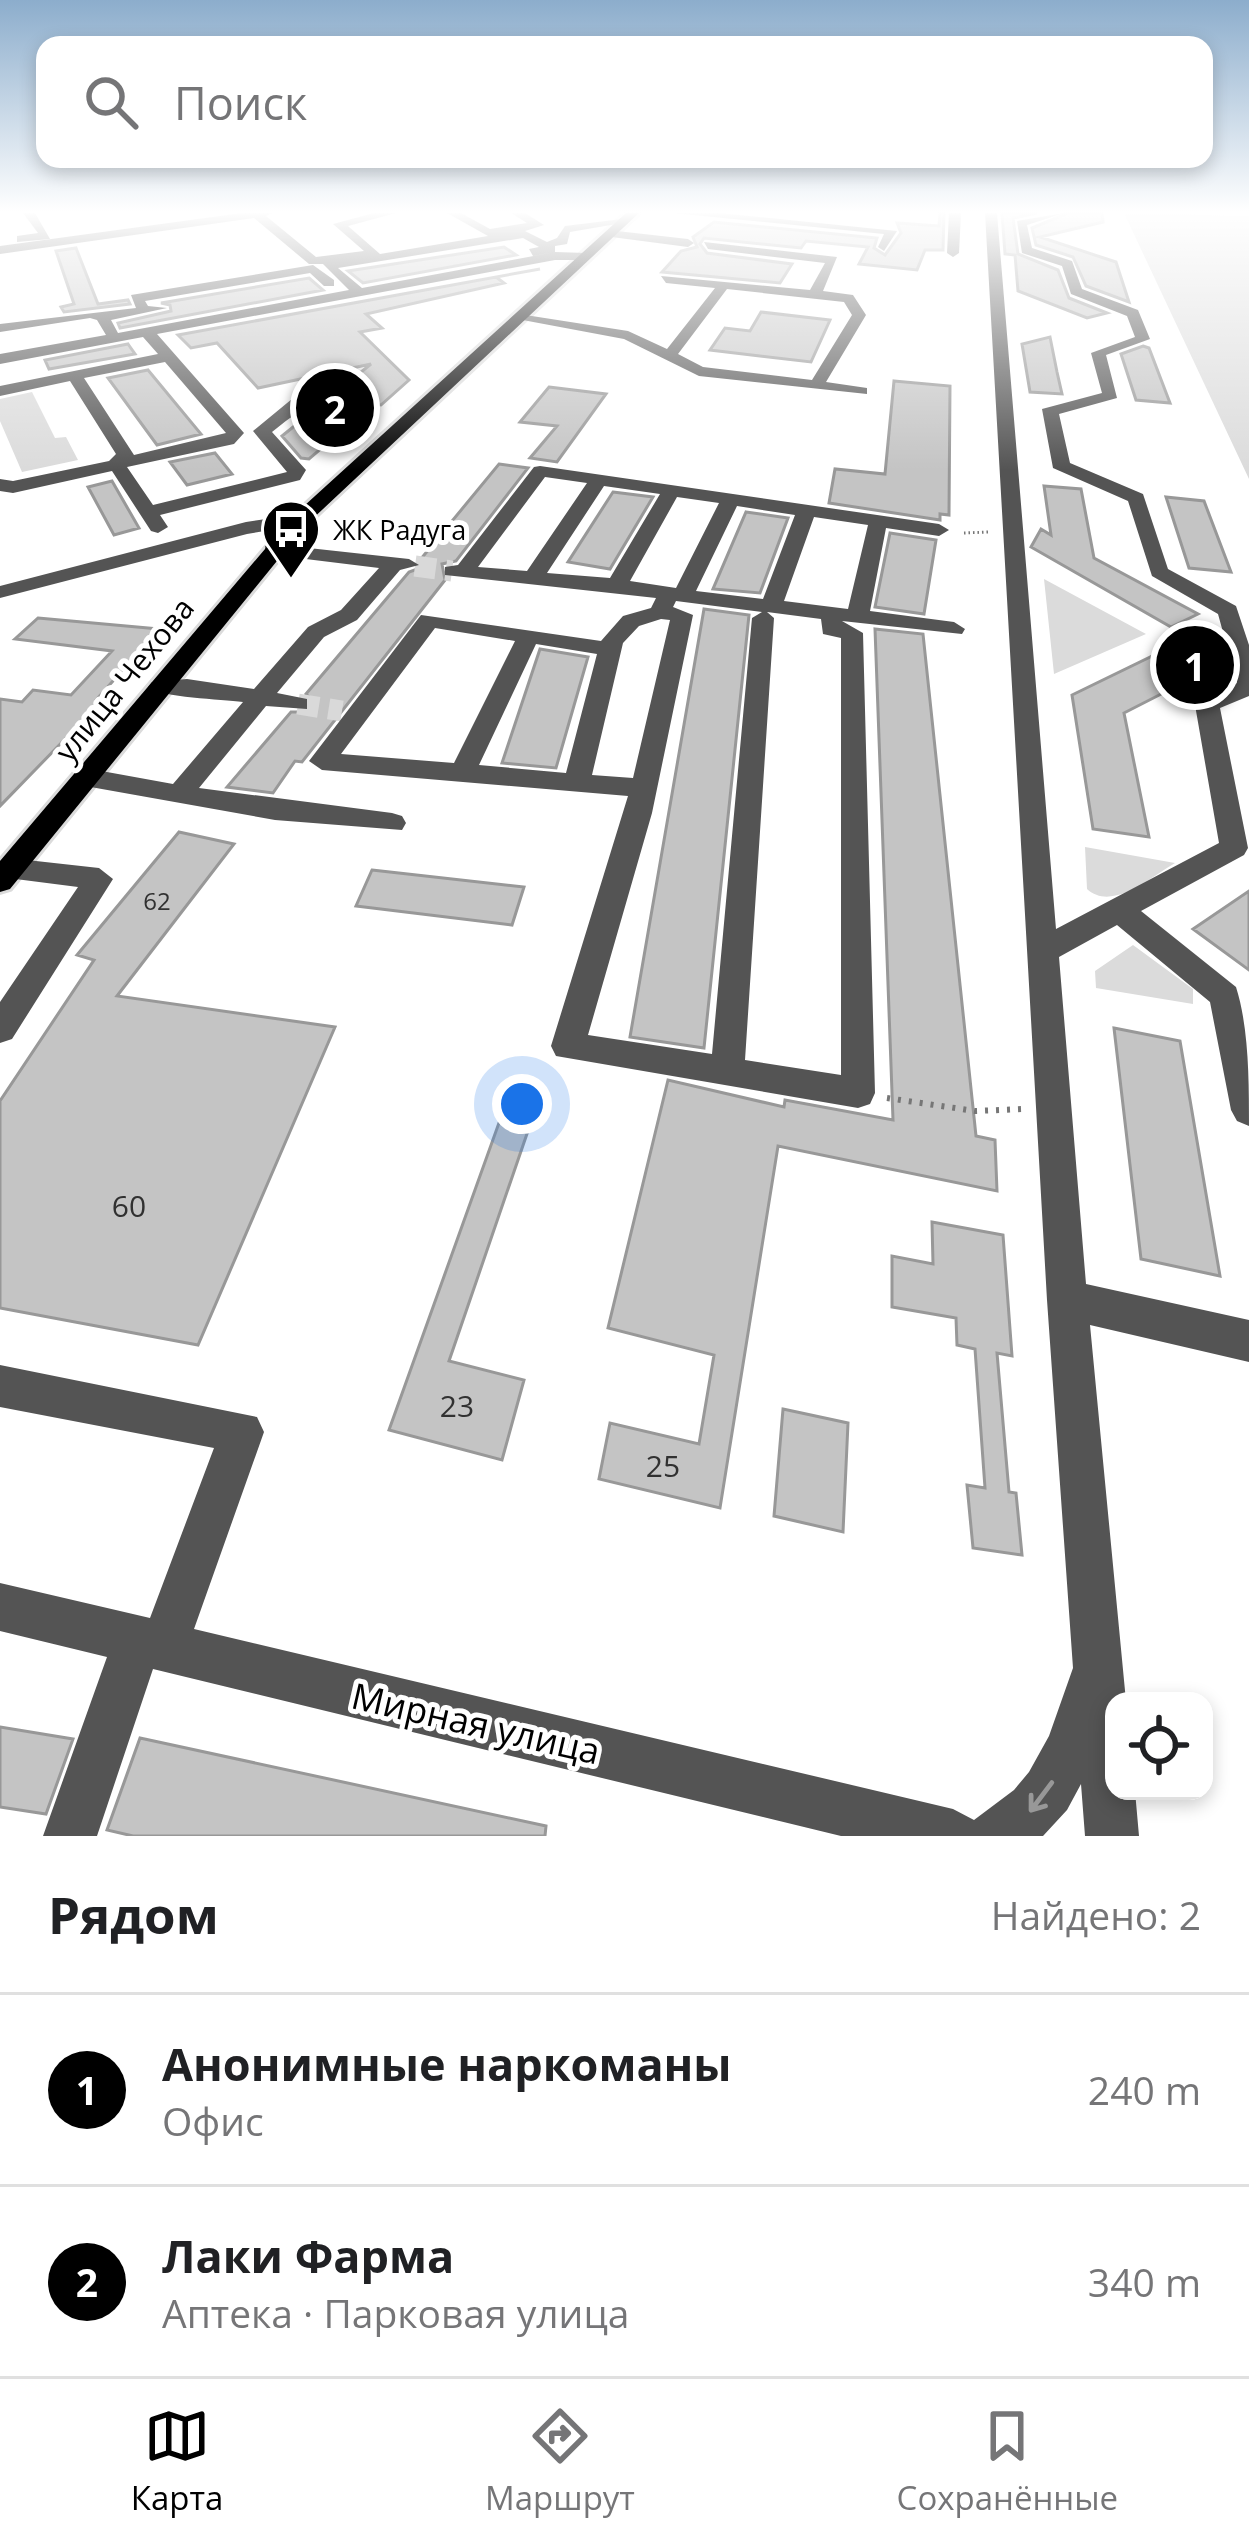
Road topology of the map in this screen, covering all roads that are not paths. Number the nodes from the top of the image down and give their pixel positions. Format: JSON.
{"nodes":[{"id":1,"x":213,"y":299,"type":"edge"},
{"id":2,"x":309,"y":299,"type":"edge"},
{"id":3,"x":539,"y":299,"type":"edge"},
{"id":4,"x":713,"y":299,"type":"edge"},
{"id":5,"x":848,"y":299,"type":"edge"},
{"id":6,"x":1005,"y":299,"type":"edge"},
{"id":7,"x":1095,"y":299,"type":"edge"},
{"id":8,"x":102,"y":317,"type":"junction"},
{"id":9,"x":519,"y":318,"type":"junction"},
{"id":10,"x":0,"y":328,"type":"edge"},
{"id":11,"x":146,"y":332,"type":"junction"},
{"id":12,"x":114,"y":338,"type":"junction"},
{"id":13,"x":170,"y":356,"type":"junction"},
{"id":14,"x":669,"y":356,"type":"junction"},
{"id":15,"x":0,"y":359,"type":"edge"},
{"id":16,"x":75,"y":376,"type":"junction"},
{"id":17,"x":815,"y":386,"type":"junction"},
{"id":18,"x":0,"y":391,"type":"edge"},
{"id":19,"x":861,"y":391,"type":"dead end"},
{"id":20,"x":318,"y":393,"type":"dead end"},
{"id":21,"x":1004,"y":405,"type":"junction"},
{"id":22,"x":1050,"y":409,"type":"junction"},
{"id":23,"x":116,"y":464,"type":"junction"},
{"id":24,"x":1034,"y":465,"type":"junction"},
{"id":25,"x":598,"y":480,"type":"junction"},
{"id":26,"x":0,"y":485,"type":"edge"},
{"id":27,"x":670,"y":491,"type":"junction"},
{"id":28,"x":730,"y":500,"type":"junction"},
{"id":29,"x":149,"y":512,"type":"junction"},
{"id":30,"x":806,"y":512,"type":"junction"},
{"id":31,"x":300,"y":520,"type":"junction"},
{"id":32,"x":878,"y":522,"type":"junction"},
{"id":33,"x":938,"y":530,"type":"road end"},
{"id":34,"x":171,"y":548,"type":"junction"},
{"id":35,"x":272,"y":550,"type":"junction"},
{"id":36,"x":533,"y":578,"type":"junction"},
{"id":37,"x":617,"y":584,"type":"junction"},
{"id":38,"x":0,"y":592,"type":"edge"},
{"id":39,"x":673,"y":604,"type":"junction"},
{"id":40,"x":768,"y":611,"type":"junction"},
{"id":41,"x":840,"y":619,"type":"junction"},
{"id":42,"x":954,"y":629,"type":"dead end"},
{"id":43,"x":529,"y":636,"type":"junction"},
{"id":44,"x":610,"y":649,"type":"junction"},
{"id":45,"x":1249,"y":685,"type":"edge"},
{"id":46,"x":160,"y":687,"type":"junction"},
{"id":47,"x":257,"y":698,"type":"junction"},
{"id":48,"x":298,"y":704,"type":"tunnel mouth"},
{"id":49,"x":462,"y":774,"type":"junction"},
{"id":50,"x":85,"y":777,"type":"junction"},
{"id":51,"x":577,"y":783,"type":"junction"},
{"id":52,"x":643,"y":788,"type":"junction"},
{"id":53,"x":179,"y":794,"type":"junction"},
{"id":54,"x":392,"y":823,"type":"dead end"},
{"id":55,"x":5,"y":875,"type":"edge"},
{"id":56,"x":1119,"y":910,"type":"junction"},
{"id":57,"x":1046,"y":949,"type":"junction"},
{"id":58,"x":1239,"y":1019,"type":"edge"},
{"id":59,"x":0,"y":1029,"type":"edge"},
{"id":60,"x":727,"y":1072,"type":"junction"},
{"id":61,"x":1249,"y":1110,"type":"edge"},
{"id":62,"x":1067,"y":1300,"type":"junction"},
{"id":63,"x":1249,"y":1340,"type":"edge"},
{"id":64,"x":0,"y":1385,"type":"edge"},
{"id":65,"x":0,"y":1607,"type":"edge"},
{"id":66,"x":150,"y":1645,"type":"junction"},
{"id":67,"x":1099,"y":1663,"type":"junction"},
{"id":68,"x":70,"y":1836,"type":"edge"},
{"id":69,"x":953,"y":1836,"type":"edge"},
{"id":70,"x":994,"y":1836,"type":"edge"},
{"id":71,"x":1112,"y":1836,"type":"edge"}],
"edges":[{"from":1,"to":8,"type":"street"},
{"from":2,"to":11,"type":"street"},
{"from":3,"to":9,"type":"main road","name":"улица Чехова"},
{"from":4,"to":14,"type":"street"},
{"from":5,"to":17,"type":"street"},
{"from":6,"to":21,"type":"street"},
{"from":7,"to":22,"type":"street"},
{"from":8,"to":10,"type":"street"},
{"from":8,"to":12,"type":"street"},
{"from":9,"to":14,"type":"street"},
{"from":9,"to":31,"type":"main road","name":"улица Чехова"},
{"from":11,"to":12,"type":"street"},
{"from":11,"to":13,"type":"street"},
{"from":12,"to":15,"type":"street"},
{"from":13,"to":16,"type":"street"},
{"from":13,"to":23,"type":"street"},
{"from":14,"to":17,"type":"street"},
{"from":16,"to":18,"type":"street"},
{"from":16,"to":23,"type":"street"},
{"from":17,"to":19,"type":"street"},
{"from":20,"to":29,"type":"street"},
{"from":21,"to":22,"type":"street"},
{"from":21,"to":24,"type":"street"},
{"from":22,"to":24,"type":"street"},
{"from":23,"to":26,"type":"street"},
{"from":23,"to":29,"type":"street"},
{"from":24,"to":45,"type":"street"},
{"from":24,"to":57,"type":"street"},
{"from":25,"to":27,"type":"street"},
{"from":25,"to":36,"type":"street"},
{"from":25,"to":36,"type":"street"},
{"from":27,"to":28,"type":"street"},
{"from":27,"to":37,"type":"street"},
{"from":28,"to":30,"type":"street"},
{"from":28,"to":39,"type":"street"},
{"from":29,"to":34,"type":"street"},
{"from":30,"to":32,"type":"street"},
{"from":30,"to":40,"type":"street"},
{"from":31,"to":34,"type":"street"},
{"from":31,"to":35,"type":"main road","name":"улица Чехова"},
{"from":32,"to":33,"type":"street"},
{"from":32,"to":41,"type":"street"},
{"from":34,"to":38,"type":"street"},
{"from":35,"to":46,"type":"main road","name":"улица Чехова"},
{"from":35,"to":47,"type":"street"},
{"from":36,"to":37,"type":"street"},
{"from":37,"to":39,"type":"street"},
{"from":39,"to":40,"type":"street"},
{"from":39,"to":44,"type":"street"},
{"from":39,"to":52,"type":"street"},
{"from":40,"to":41,"type":"street"},
{"from":40,"to":60,"type":"street"},
{"from":41,"to":42,"type":"street"},
{"from":41,"to":60,"type":"street"},
{"from":43,"to":44,"type":"street"},
{"from":43,"to":49,"type":"street"},
{"from":43,"to":49,"type":"street"},
{"from":44,"to":51,"type":"street"},
{"from":45,"to":56,"type":"street"},
{"from":46,"to":47,"type":"street"},
{"from":46,"to":50,"type":"main road","name":"улица Чехова"},
{"from":47,"to":48,"type":"street"},
{"from":47,"to":53,"type":"street"},
{"from":49,"to":51,"type":"street"},
{"from":50,"to":53,"type":"street"},
{"from":50,"to":55,"type":"main road","name":"улица Чехова"},
{"from":51,"to":52,"type":"street"},
{"from":52,"to":60,"type":"street"},
{"from":53,"to":54,"type":"street"},
{"from":55,"to":59,"type":"street"},
{"from":56,"to":57,"type":"street"},
{"from":56,"to":58,"type":"street"},
{"from":57,"to":62,"type":"street"},
{"from":58,"to":61,"type":"street"},
{"from":62,"to":63,"type":"street"},
{"from":62,"to":67,"type":"street"},
{"from":64,"to":66,"type":"street"},
{"from":65,"to":66,"type":"street","name":"Мирная улица"},
{"from":66,"to":68,"type":"street"},
{"from":66,"to":69,"type":"street","name":"Мирная улица"},
{"from":67,"to":70,"type":"street","one_way":true},
{"from":67,"to":71,"type":"street"}]}
